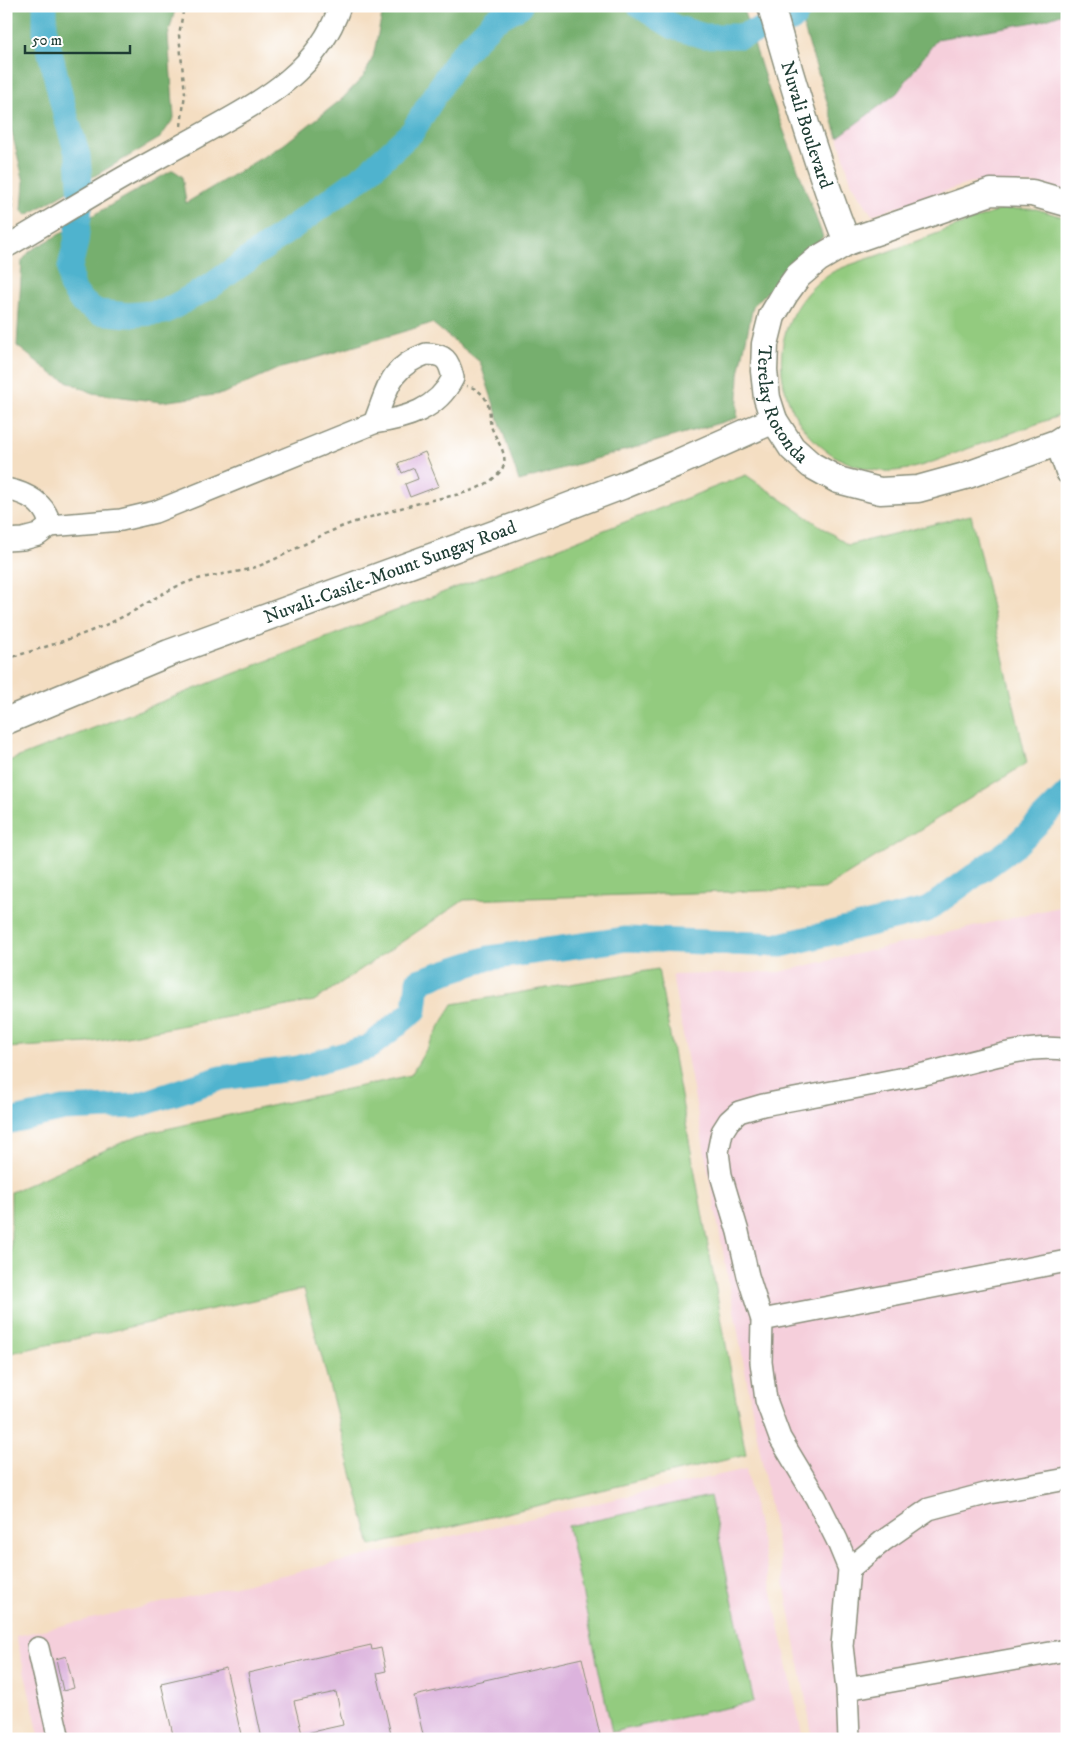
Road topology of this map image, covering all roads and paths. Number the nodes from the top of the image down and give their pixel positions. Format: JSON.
{"nodes":[{"id":1,"x":184,"y":6,"type":"edge"},
{"id":2,"x":340,"y":6,"type":"edge"},
{"id":3,"x":771,"y":6,"type":"edge"},
{"id":4,"x":176,"y":148,"type":"junction"},
{"id":5,"x":6,"y":182,"type":"edge"},
{"id":6,"x":1067,"y":203,"type":"edge"},
{"id":7,"x":6,"y":224,"type":"edge"},
{"id":8,"x":847,"y":242,"type":"junction"},
{"id":9,"x":6,"y":248,"type":"edge"},
{"id":10,"x":466,"y":386,"type":"dead end"},
{"id":11,"x":774,"y":420,"type":"junction"},
{"id":12,"x":374,"y":423,"type":"dead end"},
{"id":13,"x":1061,"y":439,"type":"edge"},
{"id":14,"x":1067,"y":473,"type":"edge"},
{"id":15,"x":6,"y":489,"type":"edge"},
{"id":16,"x":50,"y":526,"type":"junction"},
{"id":17,"x":6,"y":540,"type":"edge"},
{"id":18,"x":6,"y":659,"type":"edge"},
{"id":19,"x":6,"y":721,"type":"edge"},
{"id":20,"x":1067,"y":1050,"type":"edge"},
{"id":21,"x":1067,"y":1261,"type":"edge"},
{"id":22,"x":762,"y":1320,"type":"junction"},
{"id":23,"x":1067,"y":1479,"type":"edge"},
{"id":24,"x":849,"y":1569,"type":"junction"},
{"id":25,"x":38,"y":1648,"type":"dead end"},
{"id":26,"x":1067,"y":1650,"type":"edge"},
{"id":27,"x":847,"y":1689,"type":"junction"},
{"id":28,"x":59,"y":1739,"type":"edge"},
{"id":29,"x":849,"y":1739,"type":"edge"}],
"edges":[{"from":1,"to":4,"type":"path"},
{"from":2,"to":4,"type":"street"},
{"from":3,"to":8,"type":"main road","name":"Nuvali Boulevard"},
{"from":4,"to":9,"type":"street"},
{"from":5,"to":7,"type":"path"},
{"from":6,"to":8,"type":"main road","name":"Terelay Rotonda"},
{"from":8,"to":11,"type":"main road","name":"Terelay Rotonda"},
{"from":10,"to":18,"type":"path"},
{"from":11,"to":13,"type":"main road","name":"Terelay Rotonda"},
{"from":11,"to":19,"type":"main road","name":"Nuvali-Casile-Mount Sungay Road"},
{"from":12,"to":16,"type":"street"},
{"from":13,"to":14,"type":"street"},
{"from":15,"to":16,"type":"street"},
{"from":16,"to":17,"type":"street"},
{"from":20,"to":22,"type":"street"},
{"from":21,"to":22,"type":"street"},
{"from":22,"to":24,"type":"street"},
{"from":23,"to":24,"type":"street"},
{"from":24,"to":27,"type":"street"},
{"from":25,"to":28,"type":"street"},
{"from":26,"to":27,"type":"street"},
{"from":27,"to":29,"type":"street"}]}
